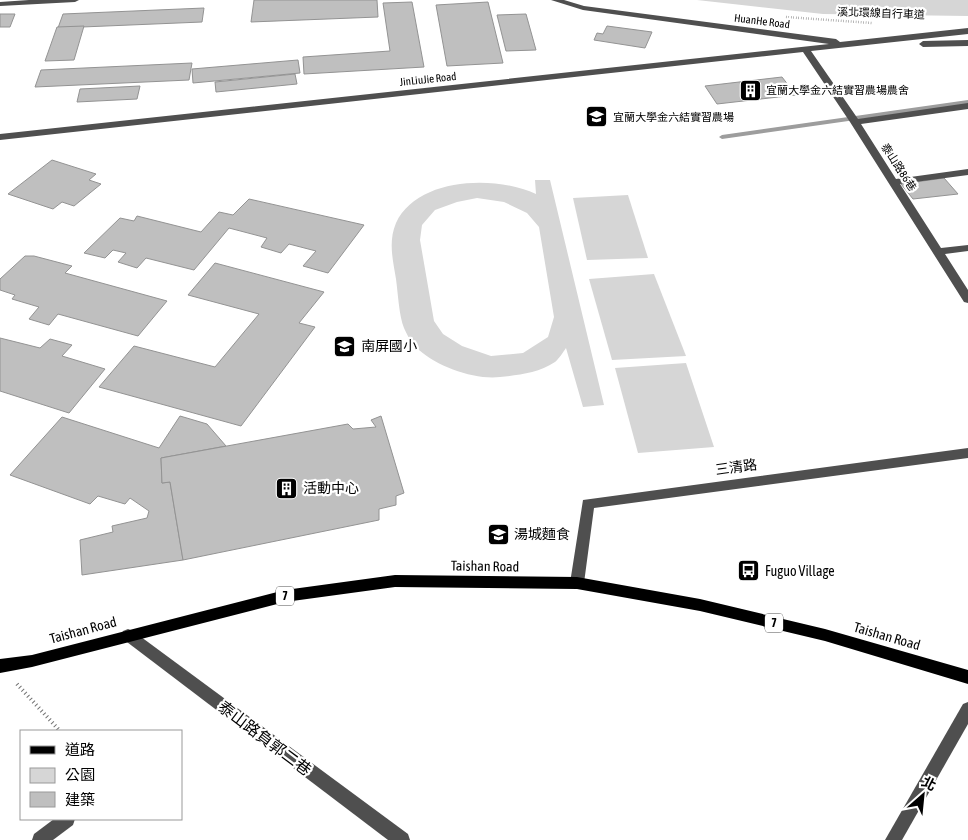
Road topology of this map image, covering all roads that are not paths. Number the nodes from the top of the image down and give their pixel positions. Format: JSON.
{"nodes":[{"id":1,"x":75,"y":0,"type":"edge"},
{"id":2,"x":555,"y":0,"type":"edge"},
{"id":3,"x":0,"y":4,"type":"edge"},
{"id":4,"x":968,"y":31,"type":"edge"},
{"id":5,"x":968,"y":43,"type":"edge"},
{"id":6,"x":858,"y":44,"type":"junction"},
{"id":7,"x":806,"y":50,"type":"junction"},
{"id":8,"x":968,"y":106,"type":"edge"},
{"id":9,"x":855,"y":122,"type":"junction"},
{"id":10,"x":0,"y":137,"type":"edge"},
{"id":11,"x":968,"y":172,"type":"edge"},
{"id":12,"x":893,"y":182,"type":"junction"},
{"id":13,"x":968,"y":248,"type":"edge"},
{"id":14,"x":939,"y":252,"type":"junction"},
{"id":15,"x":968,"y":299,"type":"edge"},
{"id":16,"x":968,"y":453,"type":"edge"},
{"id":17,"x":577,"y":583,"type":"junction"},
{"id":18,"x":128,"y":635,"type":"junction"},
{"id":19,"x":0,"y":666,"type":"edge"},
{"id":20,"x":968,"y":677,"type":"edge"},
{"id":21,"x":968,"y":709,"type":"edge"},
{"id":22,"x":66,"y":820,"type":"edge"},
{"id":23,"x":40,"y":840,"type":"edge"},
{"id":24,"x":402,"y":840,"type":"edge"},
{"id":25,"x":894,"y":840,"type":"edge"}],
"edges":[{"from":1,"to":3,"type":"street"},
{"from":2,"to":6,"type":"street","name":"HuanHe Road"},
{"from":4,"to":6,"type":"street"},
{"from":5,"to":6,"type":"street","name":"HuanHe Road"},
{"from":6,"to":7,"type":"street","name":"JinLiuJie Road"},
{"from":7,"to":9,"type":"street","name":"泰山路86巷"},
{"from":7,"to":10,"type":"street","name":"JinLiuJie Road"},
{"from":8,"to":9,"type":"street"},
{"from":9,"to":12,"type":"street","name":"泰山路86巷"},
{"from":11,"to":12,"type":"street"},
{"from":12,"to":14,"type":"street","name":"泰山路86巷"},
{"from":13,"to":14,"type":"street"},
{"from":14,"to":15,"type":"street","name":"泰山路86巷"},
{"from":16,"to":17,"type":"street","name":"三清路"},
{"from":17,"to":18,"type":"main road","name":"Taishan Road","number":"7"},
{"from":17,"to":20,"type":"main road","name":"Taishan Road","number":"7"},
{"from":18,"to":19,"type":"main road","name":"Taishan Road","number":"7"},
{"from":18,"to":24,"type":"street","name":"泰山路負郭二巷"},
{"from":21,"to":25,"type":"street"},
{"from":22,"to":23,"type":"street"}]}
